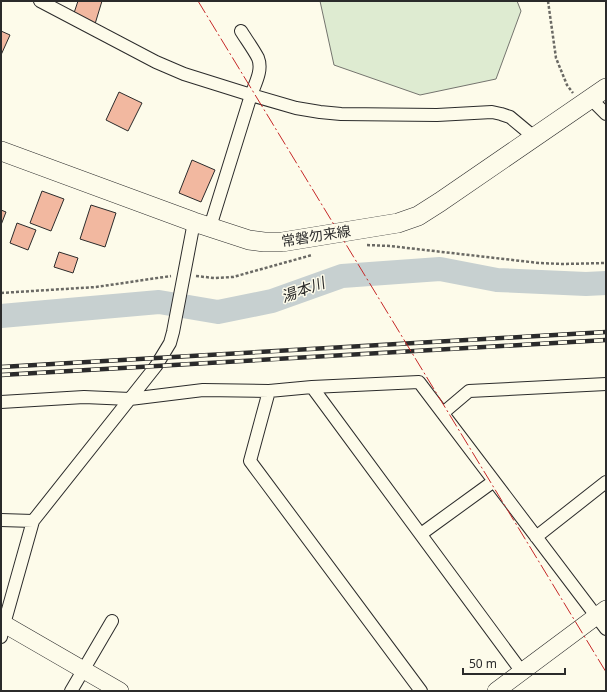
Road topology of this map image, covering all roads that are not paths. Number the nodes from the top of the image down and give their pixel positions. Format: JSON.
{"nodes":[{"id":1,"x":40,"y":1,"type":"edge"},
{"id":2,"x":241,"y":31,"type":"dead end"},
{"id":3,"x":606,"y":88,"type":"edge"},
{"id":4,"x":251,"y":95,"type":"junction"},
{"id":5,"x":586,"y":102,"type":"junction"},
{"id":6,"x":606,"y":114,"type":"edge"},
{"id":7,"x":534,"y":137,"type":"junction"},
{"id":8,"x":1,"y":152,"type":"edge"},
{"id":9,"x":202,"y":224,"type":"junction"},
{"id":10,"x":606,"y":384,"type":"edge"},
{"id":11,"x":312,"y":387,"type":"junction"},
{"id":12,"x":269,"y":391,"type":"junction"},
{"id":13,"x":130,"y":399,"type":"junction"},
{"id":14,"x":1,"y":402,"type":"edge"},
{"id":15,"x":443,"y":413,"type":"junction"},
{"id":16,"x":494,"y":481,"type":"junction"},
{"id":17,"x":606,"y":482,"type":"edge"},
{"id":18,"x":1,"y":520,"type":"edge"},
{"id":19,"x":33,"y":521,"type":"junction"},
{"id":20,"x":421,"y":534,"type":"junction"},
{"id":21,"x":536,"y":537,"type":"junction"},
{"id":22,"x":603,"y":618,"type":"edge"},
{"id":23,"x":112,"y":620,"type":"dead end"},
{"id":24,"x":2,"y":628,"type":"edge"},
{"id":25,"x":83,"y":670,"type":"junction"},
{"id":26,"x":522,"y":672,"type":"junction"},
{"id":27,"x":71,"y":691,"type":"edge"},
{"id":28,"x":120,"y":691,"type":"edge"},
{"id":29,"x":421,"y":691,"type":"edge"},
{"id":30,"x":496,"y":691,"type":"edge"}],
"edges":[{"from":1,"to":4,"type":"street"},
{"from":2,"to":4,"type":"street"},
{"from":3,"to":5,"type":"main road","name":"常磐勿来線"},
{"from":4,"to":7,"type":"street"},
{"from":4,"to":9,"type":"street"},
{"from":5,"to":6,"type":"street"},
{"from":5,"to":7,"type":"main road","name":"常磐勿来線"},
{"from":7,"to":9,"type":"main road","name":"常磐勿来線"},
{"from":8,"to":9,"type":"main road","name":"常磐勿来線"},
{"from":9,"to":13,"type":"street"},
{"from":10,"to":15,"type":"street"},
{"from":11,"to":12,"type":"street"},
{"from":11,"to":15,"type":"street"},
{"from":11,"to":20,"type":"street"},
{"from":12,"to":13,"type":"street"},
{"from":12,"to":29,"type":"street"},
{"from":13,"to":14,"type":"street"},
{"from":13,"to":19,"type":"street"},
{"from":15,"to":16,"type":"street"},
{"from":16,"to":20,"type":"street"},
{"from":16,"to":21,"type":"street"},
{"from":17,"to":21,"type":"street"},
{"from":18,"to":19,"type":"street"},
{"from":19,"to":24,"type":"street"},
{"from":20,"to":26,"type":"street"},
{"from":21,"to":22,"type":"street"},
{"from":22,"to":26,"type":"street"},
{"from":23,"to":25,"type":"street"},
{"from":24,"to":25,"type":"street"},
{"from":25,"to":27,"type":"street"},
{"from":25,"to":28,"type":"street"},
{"from":26,"to":30,"type":"street"}]}
